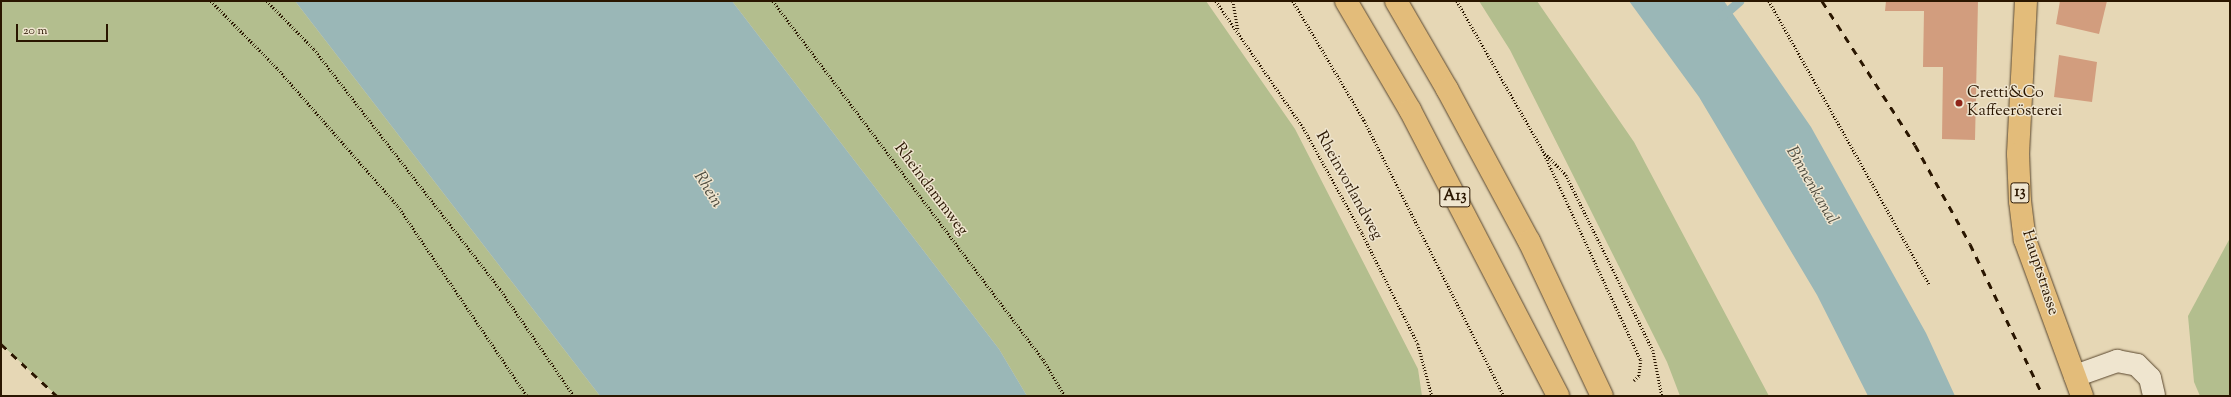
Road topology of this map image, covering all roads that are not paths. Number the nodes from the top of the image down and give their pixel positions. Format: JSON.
{"nodes":[{"id":1,"x":1346,"y":1,"type":"edge"},
{"id":2,"x":1396,"y":1,"type":"edge"},
{"id":3,"x":2026,"y":1,"type":"edge"},
{"id":4,"x":2079,"y":386,"type":"edge"},
{"id":5,"x":1558,"y":396,"type":"edge"},
{"id":6,"x":1602,"y":396,"type":"edge"},
{"id":7,"x":2154,"y":396,"type":"edge"}],
"edges":[{"from":1,"to":5,"type":"main road","number":"A13"},
{"from":2,"to":6,"type":"main road"},
{"from":3,"to":4,"type":"main road","name":"Hauptstrasse","number":"13"},
{"from":4,"to":7,"type":"street"}]}
